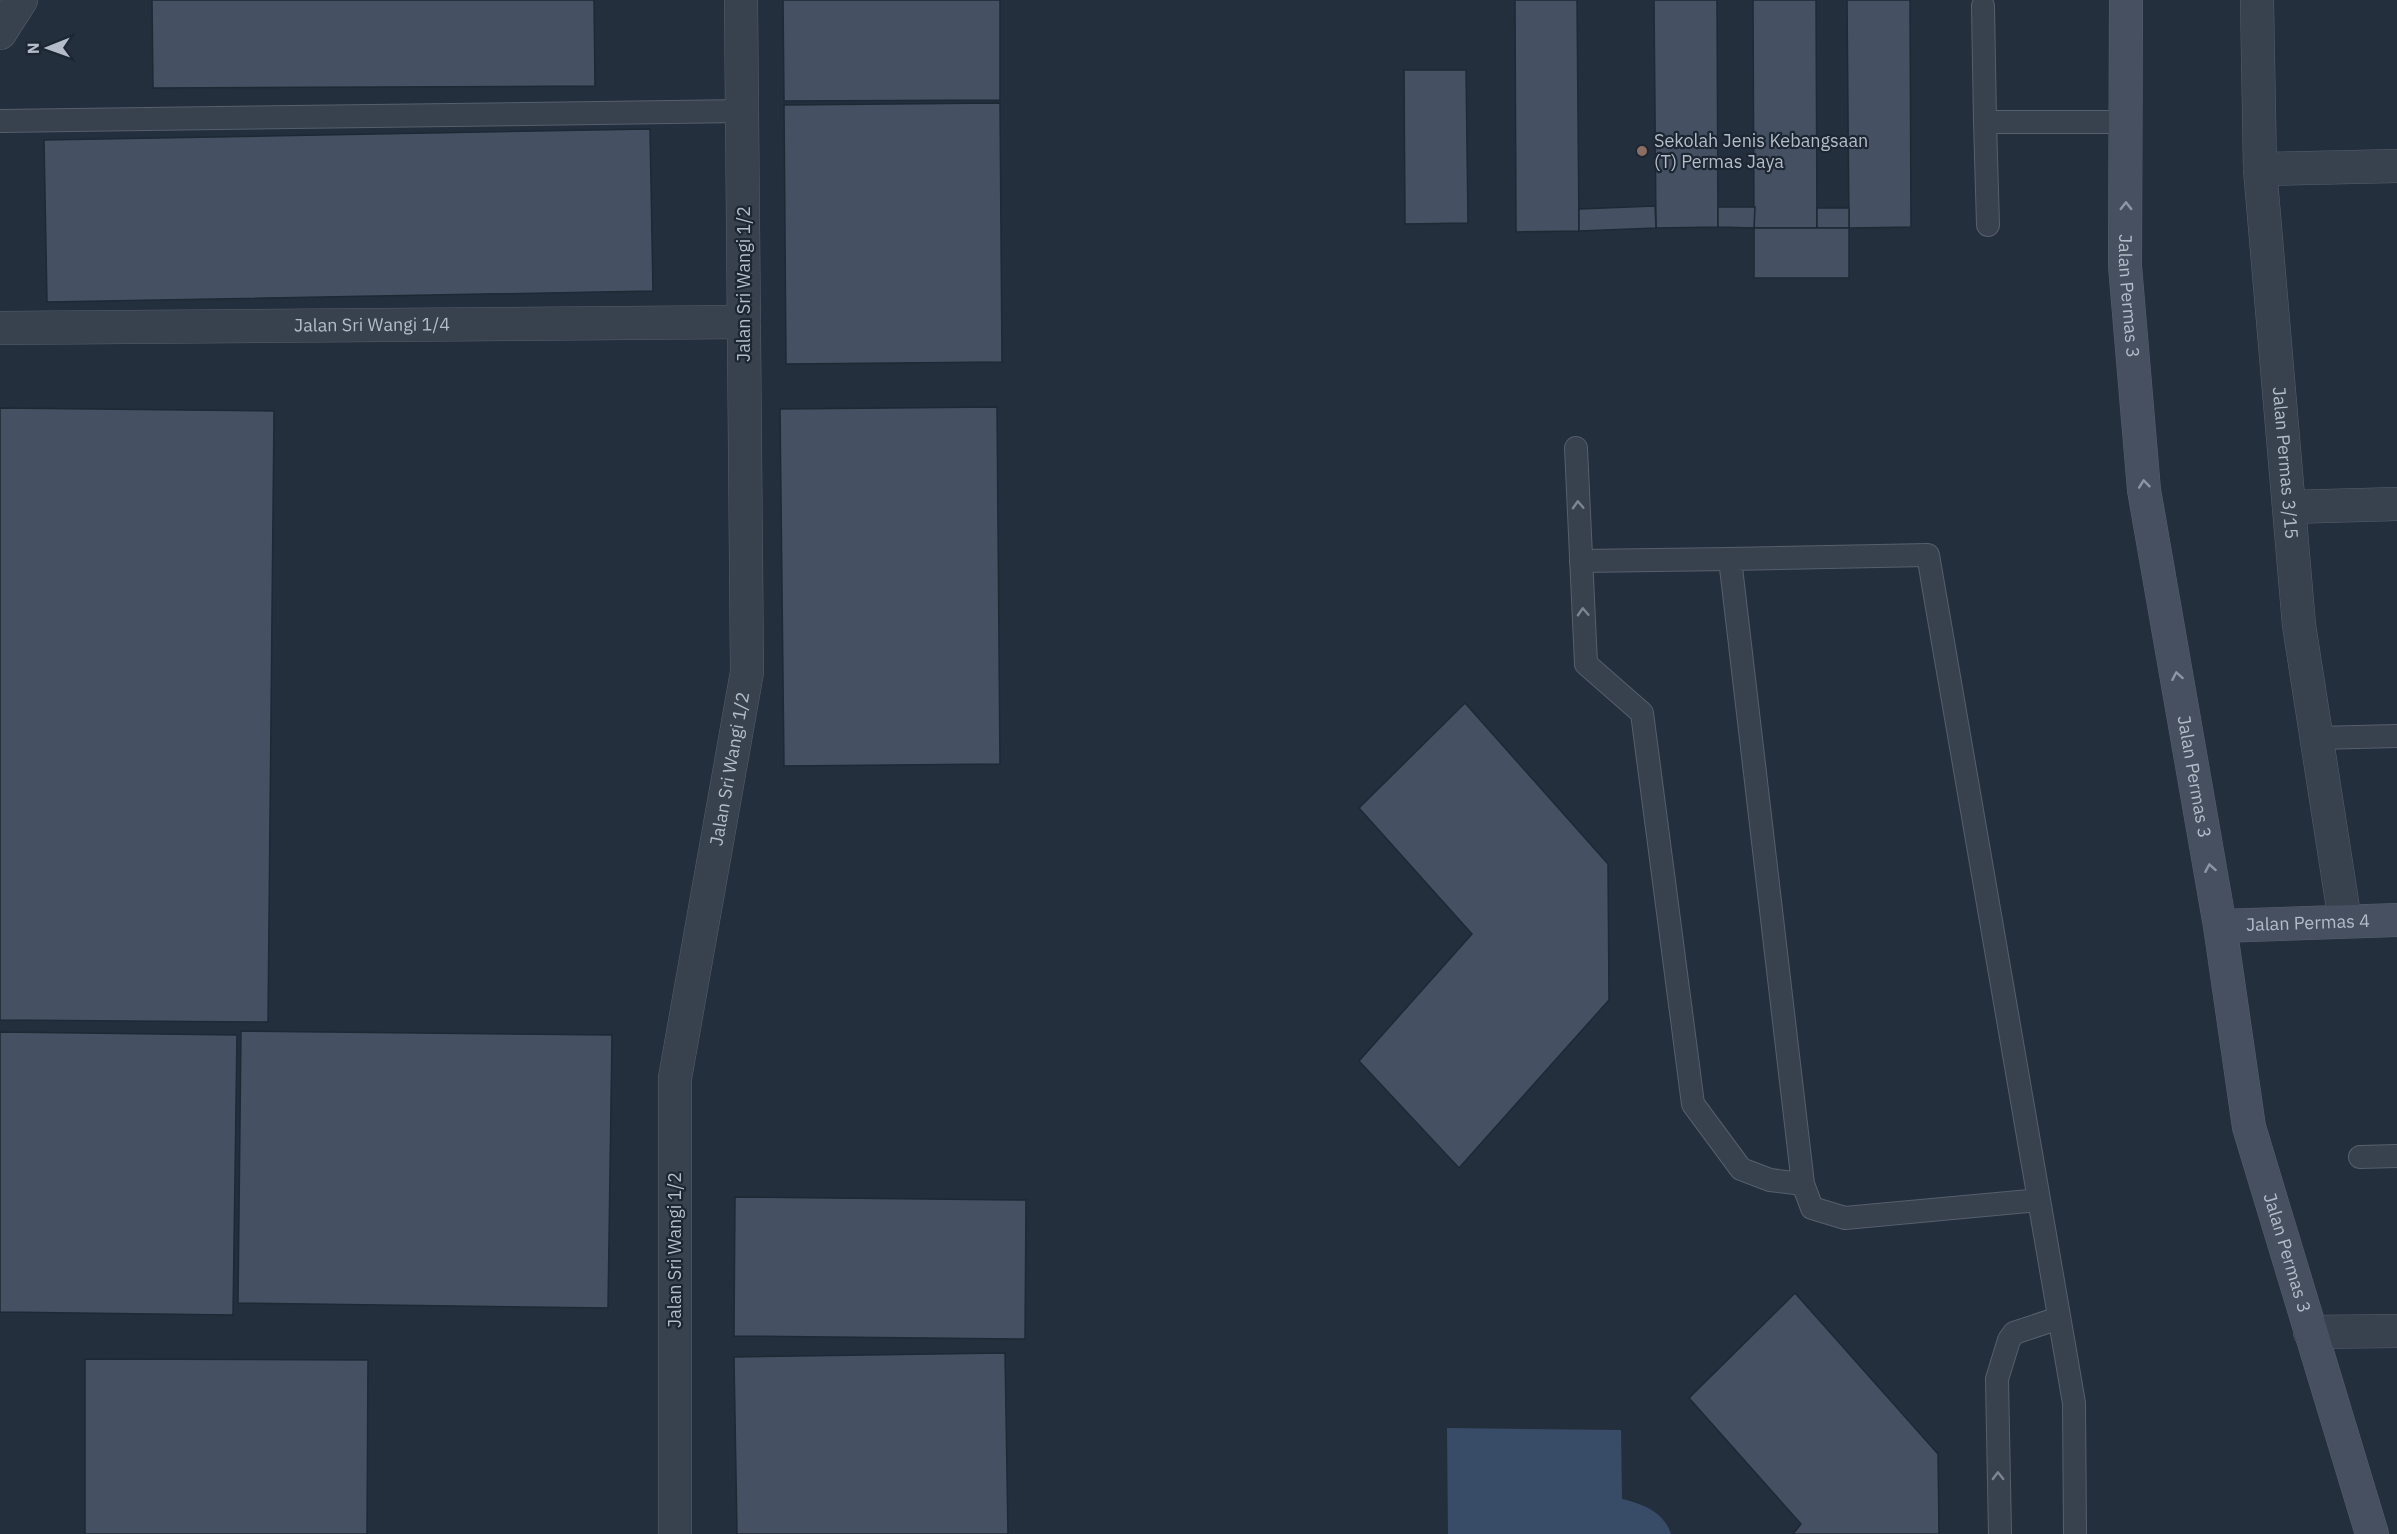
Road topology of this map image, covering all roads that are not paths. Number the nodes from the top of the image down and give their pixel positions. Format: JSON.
{"nodes":[{"id":1,"x":21,"y":0,"type":"edge"},
{"id":2,"x":741,"y":0,"type":"edge"},
{"id":3,"x":2126,"y":0,"type":"edge"},
{"id":4,"x":2257,"y":0,"type":"edge"},
{"id":5,"x":1983,"y":6,"type":"dead end"},
{"id":6,"x":0,"y":33,"type":"edge"},
{"id":7,"x":743,"y":111,"type":"junction"},
{"id":8,"x":0,"y":121,"type":"edge"},
{"id":9,"x":1985,"y":122,"type":"junction"},
{"id":10,"x":2126,"y":123,"type":"junction"},
{"id":11,"x":2397,"y":166,"type":"edge"},
{"id":12,"x":2260,"y":169,"type":"junction"},
{"id":13,"x":1988,"y":225,"type":"dead end"},
{"id":14,"x":744,"y":322,"type":"junction"},
{"id":15,"x":0,"y":328,"type":"edge"},
{"id":16,"x":1576,"y":448,"type":"dead end"},
{"id":17,"x":2397,"y":504,"type":"edge"},
{"id":18,"x":2290,"y":507,"type":"junction"},
{"id":19,"x":1730,"y":559,"type":"junction"},
{"id":20,"x":1581,"y":561,"type":"junction"},
{"id":21,"x":2397,"y":736,"type":"edge"},
{"id":22,"x":2317,"y":738,"type":"junction"},
{"id":23,"x":2397,"y":920,"type":"edge"},
{"id":24,"x":2345,"y":921,"type":"junction"},
{"id":25,"x":2220,"y":926,"type":"junction"},
{"id":26,"x":2397,"y":1156,"type":"edge"},
{"id":27,"x":2360,"y":1157,"type":"dead end"},
{"id":28,"x":1803,"y":1184,"type":"junction"},
{"id":29,"x":2039,"y":1200,"type":"junction"},
{"id":30,"x":2059,"y":1318,"type":"junction"},
{"id":31,"x":2397,"y":1331,"type":"edge"},
{"id":32,"x":2310,"y":1332,"type":"junction"},
{"id":33,"x":675,"y":1534,"type":"edge"},
{"id":34,"x":2000,"y":1534,"type":"edge"},
{"id":35,"x":2075,"y":1534,"type":"edge"},
{"id":36,"x":2372,"y":1534,"type":"edge"}],
"edges":[{"from":1,"to":6,"type":"street"},
{"from":2,"to":7,"type":"street","name":"Jalan Sri Wangi 1/2"},
{"from":3,"to":10,"type":"street","name":"Jalan Permas 3"},
{"from":4,"to":12,"type":"street","name":"Jalan Permas 3/15"},
{"from":5,"to":9,"type":"lane"},
{"from":7,"to":8,"type":"lane"},
{"from":7,"to":14,"type":"street","name":"Jalan Sri Wangi 1/2"},
{"from":9,"to":10,"type":"lane"},
{"from":9,"to":13,"type":"lane"},
{"from":25,"to":10,"type":"street","name":"Jalan Permas 3","one_way":true},
{"from":11,"to":12,"type":"street"},
{"from":12,"to":18,"type":"street","name":"Jalan Permas 3/15"},
{"from":14,"to":15,"type":"street","name":"Jalan Sri Wangi 1/4"},
{"from":14,"to":33,"type":"street","name":"Jalan Sri Wangi 1/2"},
{"from":20,"to":16,"type":"lane","one_way":true},
{"from":17,"to":18,"type":"street"},
{"from":18,"to":22,"type":"street","name":"Jalan Permas 3/15"},
{"from":19,"to":20,"type":"lane"},
{"from":19,"to":28,"type":"lane"},
{"from":19,"to":29,"type":"lane"},
{"from":28,"to":20,"type":"lane","one_way":true},
{"from":21,"to":22,"type":"lane"},
{"from":22,"to":24,"type":"street","name":"Jalan Permas 3/15"},
{"from":23,"to":24,"type":"street","name":"Jalan Permas 4"},
{"from":24,"to":25,"type":"street","name":"Jalan Permas 4"},
{"from":25,"to":32,"type":"street","name":"Jalan Permas 3"},
{"from":26,"to":27,"type":"lane"},
{"from":28,"to":29,"type":"lane"},
{"from":29,"to":30,"type":"lane"},
{"from":34,"to":30,"type":"lane","one_way":true},
{"from":30,"to":35,"type":"lane"},
{"from":31,"to":32,"type":"street"},
{"from":32,"to":36,"type":"street","name":"Jalan Permas 3"}]}
